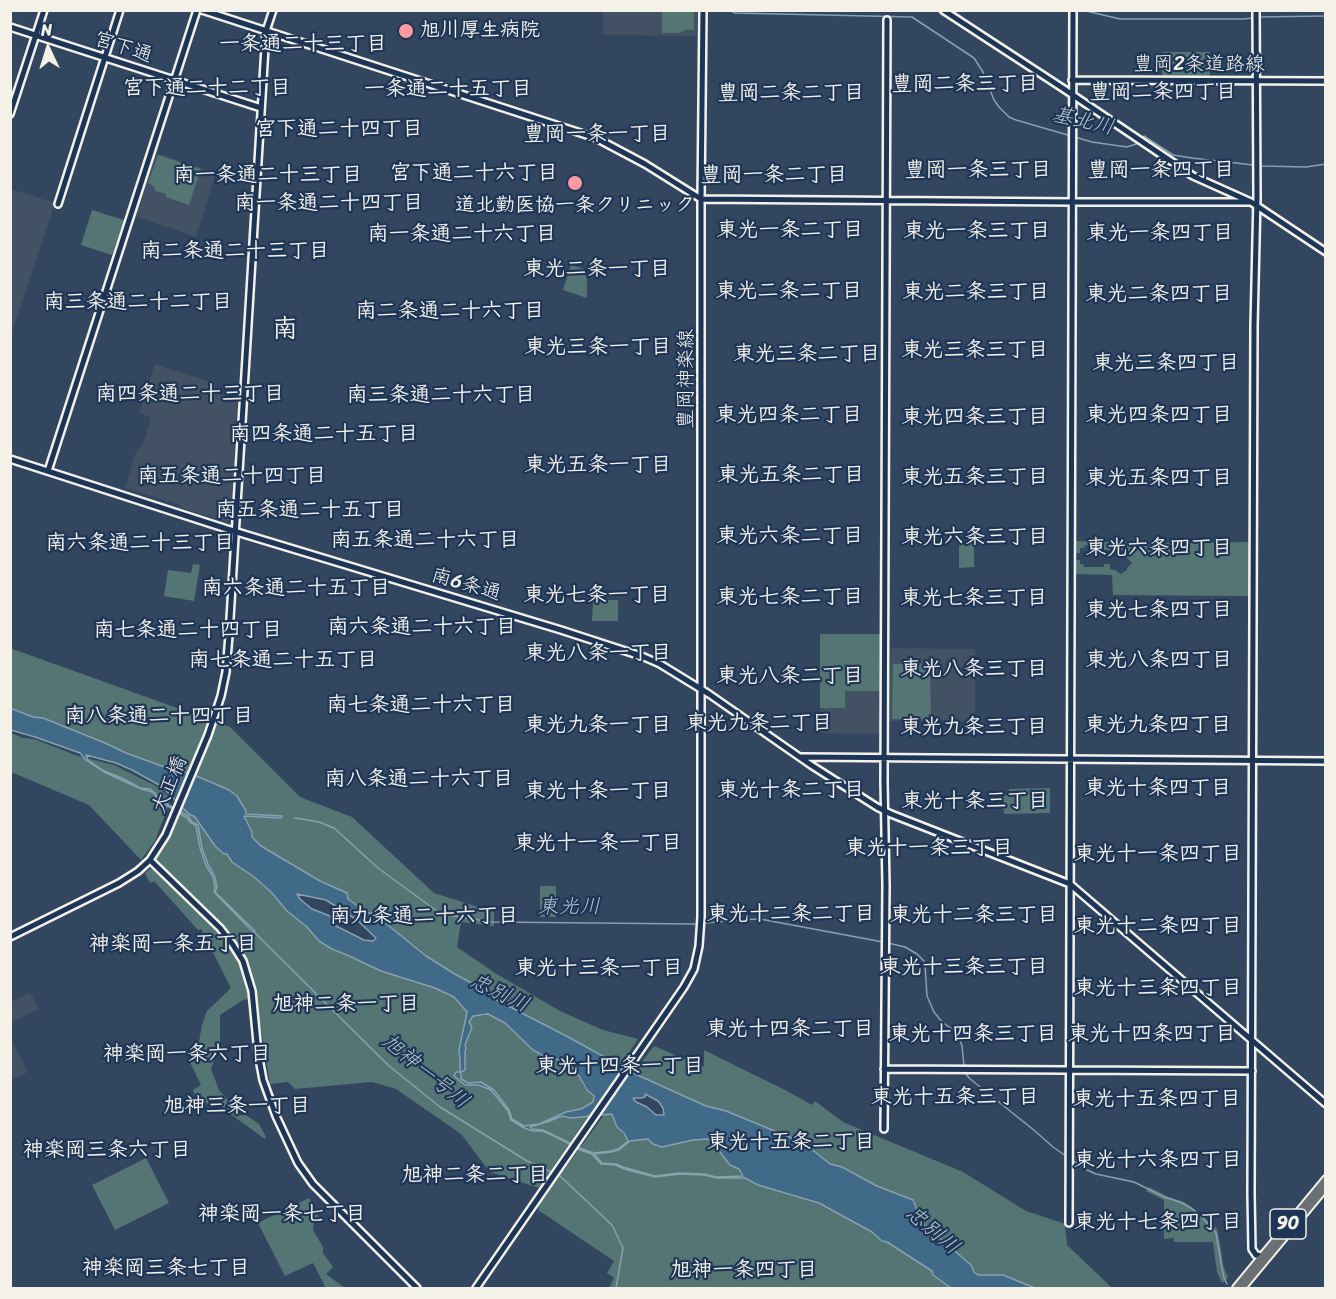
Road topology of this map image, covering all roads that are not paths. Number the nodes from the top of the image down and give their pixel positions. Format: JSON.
{"nodes":[{"id":1,"x":44,"y":10,"type":"edge"},
{"id":2,"x":120,"y":10,"type":"edge"},
{"id":3,"x":196,"y":10,"type":"edge"},
{"id":4,"x":202,"y":10,"type":"edge"},
{"id":5,"x":273,"y":10,"type":"edge"},
{"id":6,"x":703,"y":10,"type":"edge"},
{"id":7,"x":943,"y":10,"type":"edge"},
{"id":8,"x":1072,"y":11,"type":"edge"},
{"id":9,"x":1256,"y":14,"type":"edge"},
{"id":10,"x":887,"y":20,"type":"dead end"},
{"id":11,"x":10,"y":27,"type":"edge"},
{"id":12,"x":266,"y":31,"type":"junction"},
{"id":13,"x":36,"y":36,"type":"junction"},
{"id":14,"x":105,"y":58,"type":"junction"},
{"id":15,"x":174,"y":80,"type":"junction"},
{"id":16,"x":1072,"y":80,"type":"junction"},
{"id":17,"x":1256,"y":81,"type":"junction"},
{"id":18,"x":1326,"y":81,"type":"edge"},
{"id":19,"x":1072,"y":95,"type":"junction"},
{"id":20,"x":261,"y":108,"type":"junction"},
{"id":21,"x":10,"y":114,"type":"edge"},
{"id":22,"x":701,"y":199,"type":"junction"},
{"id":23,"x":887,"y":201,"type":"junction"},
{"id":24,"x":1072,"y":202,"type":"junction"},
{"id":25,"x":58,"y":204,"type":"dead end"},
{"id":26,"x":1254,"y":204,"type":"junction"},
{"id":27,"x":1326,"y":252,"type":"edge"},
{"id":28,"x":10,"y":459,"type":"edge"},
{"id":29,"x":48,"y":471,"type":"junction"},
{"id":30,"x":236,"y":531,"type":"junction"},
{"id":31,"x":701,"y":689,"type":"junction"},
{"id":32,"x":801,"y":757,"type":"junction"},
{"id":33,"x":885,"y":758,"type":"junction"},
{"id":34,"x":1070,"y":759,"type":"junction"},
{"id":35,"x":1253,"y":760,"type":"junction"},
{"id":36,"x":1326,"y":760,"type":"edge"},
{"id":37,"x":884,"y":811,"type":"junction"},
{"id":38,"x":150,"y":860,"type":"junction"},
{"id":39,"x":1071,"y":884,"type":"junction"},
{"id":40,"x":10,"y":938,"type":"edge"},
{"id":41,"x":1252,"y":1041,"type":"junction"},
{"id":42,"x":884,"y":1069,"type":"junction"},
{"id":43,"x":1070,"y":1070,"type":"junction"},
{"id":44,"x":1252,"y":1071,"type":"junction"},
{"id":45,"x":1326,"y":1104,"type":"edge"},
{"id":46,"x":884,"y":1129,"type":"dead end"},
{"id":47,"x":1326,"y":1179,"type":"edge"},
{"id":48,"x":1326,"y":1187,"type":"edge"},
{"id":49,"x":1069,"y":1223,"type":"dead end"},
{"id":50,"x":1262,"y":1256,"type":"junction"},
{"id":51,"x":417,"y":1288,"type":"edge"},
{"id":52,"x":476,"y":1288,"type":"edge"},
{"id":53,"x":1236,"y":1288,"type":"edge"},
{"id":54,"x":1242,"y":1288,"type":"edge"}],
"edges":[{"from":1,"to":13,"type":"street"},
{"from":2,"to":14,"type":"street"},
{"from":3,"to":15,"type":"street"},
{"from":4,"to":12,"type":"street"},
{"from":5,"to":12,"type":"street","name":"大正橋"},
{"from":6,"to":22,"type":"street","name":"豊岡神楽線"},
{"from":7,"to":19,"type":"street"},
{"from":8,"to":16,"type":"street"},
{"from":9,"to":17,"type":"street"},
{"from":10,"to":23,"type":"street"},
{"from":11,"to":13,"type":"street","name":"宮下通"},
{"from":12,"to":20,"type":"street","name":"大正橋"},
{"from":12,"to":22,"type":"street"},
{"from":13,"to":14,"type":"street","name":"宮下通"},
{"from":13,"to":21,"type":"street"},
{"from":14,"to":15,"type":"street","name":"宮下通"},
{"from":14,"to":25,"type":"street"},
{"from":15,"to":20,"type":"street","name":"宮下通"},
{"from":15,"to":29,"type":"street"},
{"from":16,"to":17,"type":"street","name":"豊岡2条道路線"},
{"from":16,"to":19,"type":"street"},
{"from":17,"to":18,"type":"street","name":"豊岡2条道路線"},
{"from":17,"to":26,"type":"street"},
{"from":19,"to":24,"type":"street"},
{"from":19,"to":26,"type":"street"},
{"from":20,"to":30,"type":"street","name":"大正橋"},
{"from":22,"to":23,"type":"street"},
{"from":22,"to":31,"type":"street","name":"豊岡神楽線"},
{"from":23,"to":24,"type":"street"},
{"from":23,"to":33,"type":"street"},
{"from":24,"to":26,"type":"street"},
{"from":24,"to":34,"type":"street"},
{"from":26,"to":27,"type":"street"},
{"from":26,"to":35,"type":"street"},
{"from":28,"to":29,"type":"street","name":"南6条通"},
{"from":29,"to":30,"type":"street","name":"南6条通"},
{"from":30,"to":31,"type":"street","name":"南6条通"},
{"from":30,"to":38,"type":"street","name":"大正橋"},
{"from":31,"to":32,"type":"street","name":"南6条通"},
{"from":31,"to":52,"type":"street","name":"豊岡神楽線"},
{"from":32,"to":33,"type":"street"},
{"from":32,"to":37,"type":"street","name":"南6条通"},
{"from":33,"to":34,"type":"street"},
{"from":33,"to":37,"type":"street"},
{"from":34,"to":35,"type":"street"},
{"from":34,"to":39,"type":"street"},
{"from":35,"to":36,"type":"street"},
{"from":35,"to":41,"type":"street"},
{"from":37,"to":39,"type":"street","name":"南6条通"},
{"from":37,"to":42,"type":"street"},
{"from":38,"to":40,"type":"street","name":"大正橋"},
{"from":38,"to":51,"type":"street"},
{"from":39,"to":41,"type":"street","name":"南6条通"},
{"from":39,"to":43,"type":"street"},
{"from":41,"to":44,"type":"street"},
{"from":41,"to":45,"type":"street","name":"南6条通"},
{"from":42,"to":43,"type":"street"},
{"from":42,"to":46,"type":"street"},
{"from":43,"to":44,"type":"street"},
{"from":43,"to":49,"type":"street"},
{"from":44,"to":50,"type":"street"},
{"from":47,"to":50,"type":"main road","number":"90"},
{"from":48,"to":54,"type":"main road","number":"90"},
{"from":50,"to":53,"type":"main road","number":"90"}]}
